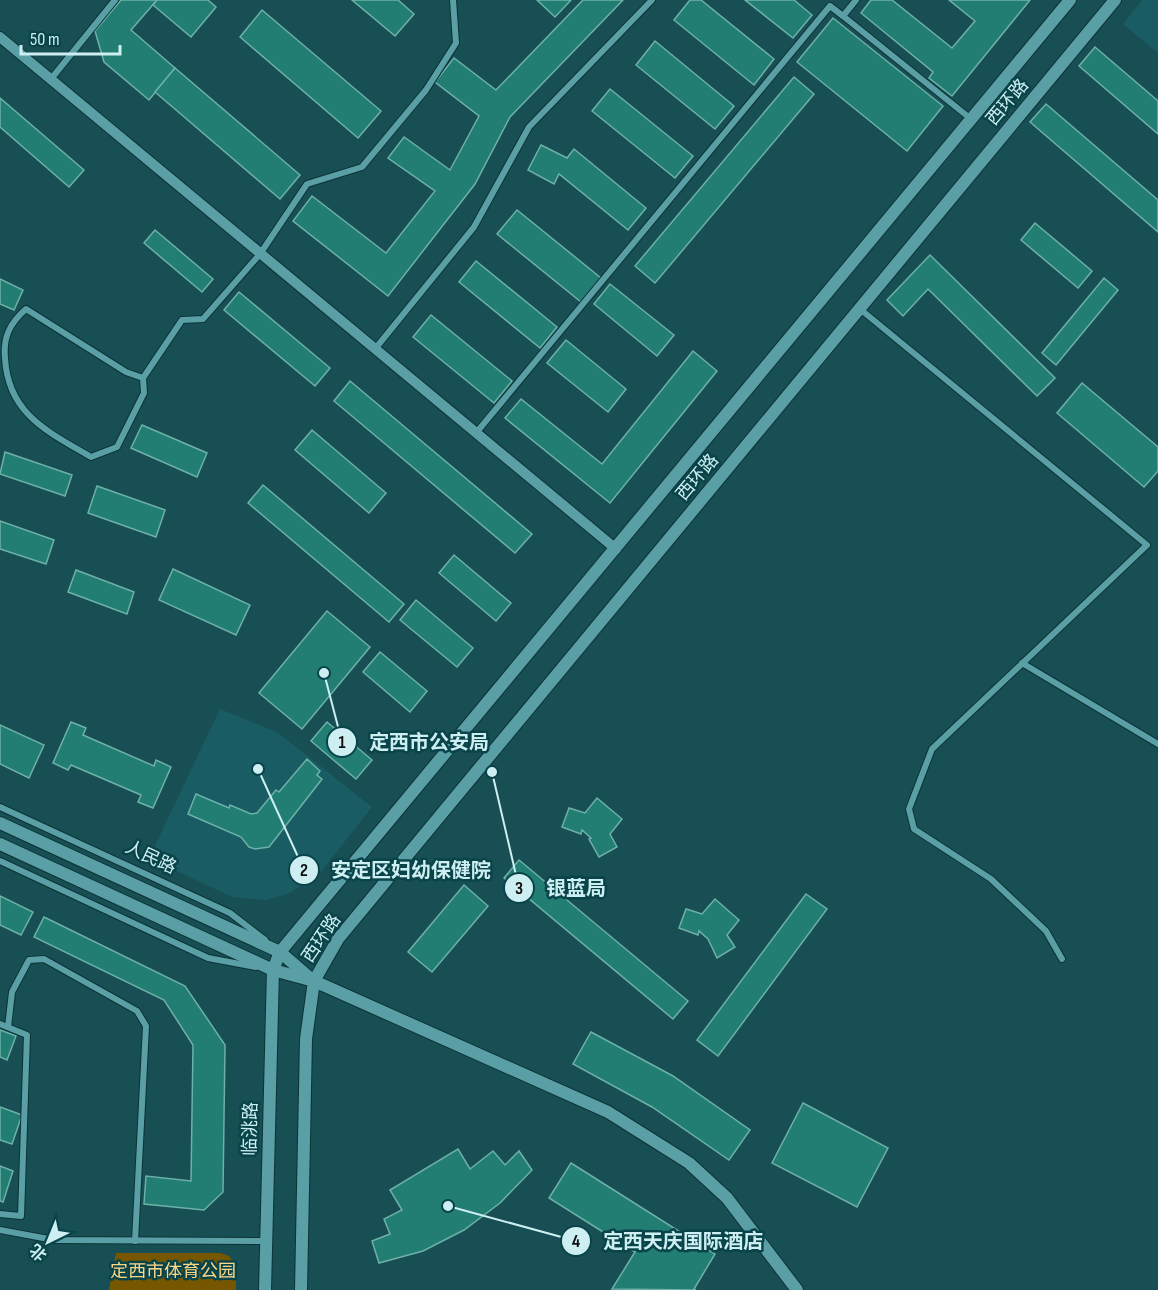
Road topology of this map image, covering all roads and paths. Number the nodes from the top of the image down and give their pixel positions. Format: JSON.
{"nodes":[{"id":1,"x":115,"y":0,"type":"edge"},
{"id":2,"x":453,"y":0,"type":"edge"},
{"id":3,"x":652,"y":0,"type":"edge"},
{"id":4,"x":856,"y":0,"type":"edge"},
{"id":5,"x":1070,"y":0,"type":"edge"},
{"id":6,"x":1115,"y":0,"type":"edge"},
{"id":7,"x":843,"y":16,"type":"junction"},
{"id":8,"x":0,"y":37,"type":"edge"},
{"id":9,"x":51,"y":79,"type":"junction"},
{"id":10,"x":971,"y":118,"type":"junction"},
{"id":11,"x":260,"y":254,"type":"junction"},
{"id":12,"x":860,"y":309,"type":"junction"},
{"id":13,"x":375,"y":349,"type":"junction"},
{"id":14,"x":143,"y":378,"type":"junction"},
{"id":15,"x":476,"y":433,"type":"junction"},
{"id":16,"x":616,"y":549,"type":"junction"},
{"id":17,"x":1022,"y":663,"type":"junction"},
{"id":18,"x":1158,"y":744,"type":"edge"},
{"id":19,"x":0,"y":807,"type":"edge"},
{"id":20,"x":0,"y":823,"type":"edge"},
{"id":21,"x":0,"y":844,"type":"edge"},
{"id":22,"x":0,"y":861,"type":"edge"},
{"id":23,"x":280,"y":952,"type":"junction"},
{"id":24,"x":1062,"y":959,"type":"dead end"},
{"id":25,"x":273,"y":970,"type":"junction"},
{"id":26,"x":314,"y":981,"type":"junction"},
{"id":27,"x":0,"y":1024,"type":"edge"},
{"id":28,"x":8,"y":1027,"type":"junction"},
{"id":29,"x":0,"y":1214,"type":"edge"},
{"id":30,"x":0,"y":1230,"type":"edge"},
{"id":31,"x":135,"y":1241,"type":"junction"},
{"id":32,"x":266,"y":1241,"type":"junction"},
{"id":33,"x":265,"y":1290,"type":"edge"},
{"id":34,"x":302,"y":1290,"type":"edge"},
{"id":35,"x":797,"y":1290,"type":"edge"}],
"edges":[{"from":1,"to":9,"type":"street"},
{"from":2,"to":11,"type":"street"},
{"from":3,"to":13,"type":"street"},
{"from":4,"to":7,"type":"street"},
{"from":5,"to":10,"type":"main road","name":"西环路"},
{"from":6,"to":12,"type":"main road","name":"西环路"},
{"from":7,"to":10,"type":"street"},
{"from":7,"to":15,"type":"street"},
{"from":8,"to":9,"type":"street"},
{"from":9,"to":11,"type":"street"},
{"from":10,"to":16,"type":"main road","name":"西环路"},
{"from":11,"to":13,"type":"street"},
{"from":11,"to":14,"type":"street"},
{"from":12,"to":17,"type":"street"},
{"from":12,"to":26,"type":"main road","name":"西环路"},
{"from":13,"to":15,"type":"street"},
{"from":14,"to":14,"type":"street"},
{"from":15,"to":16,"type":"street"},
{"from":16,"to":23,"type":"main road","name":"西环路"},
{"from":17,"to":18,"type":"street"},
{"from":17,"to":24,"type":"street"},
{"from":19,"to":23,"type":"street","name":"人民路"},
{"from":20,"to":23,"type":"main road","name":"人民路"},
{"from":21,"to":25,"type":"main road"},
{"from":22,"to":25,"type":"street"},
{"from":23,"to":25,"type":"main road","name":"西环路"},
{"from":23,"to":26,"type":"main road","name":"人民路"},
{"from":25,"to":26,"type":"main road"},
{"from":25,"to":32,"type":"main road","name":"临洮路"},
{"from":26,"to":34,"type":"main road"},
{"from":26,"to":35,"type":"main road"},
{"from":27,"to":28,"type":"street"},
{"from":28,"to":29,"type":"street"},
{"from":28,"to":31,"type":"street"},
{"from":30,"to":31,"type":"street"},
{"from":31,"to":32,"type":"street"},
{"from":32,"to":33,"type":"main road","name":"临洮路"}]}
